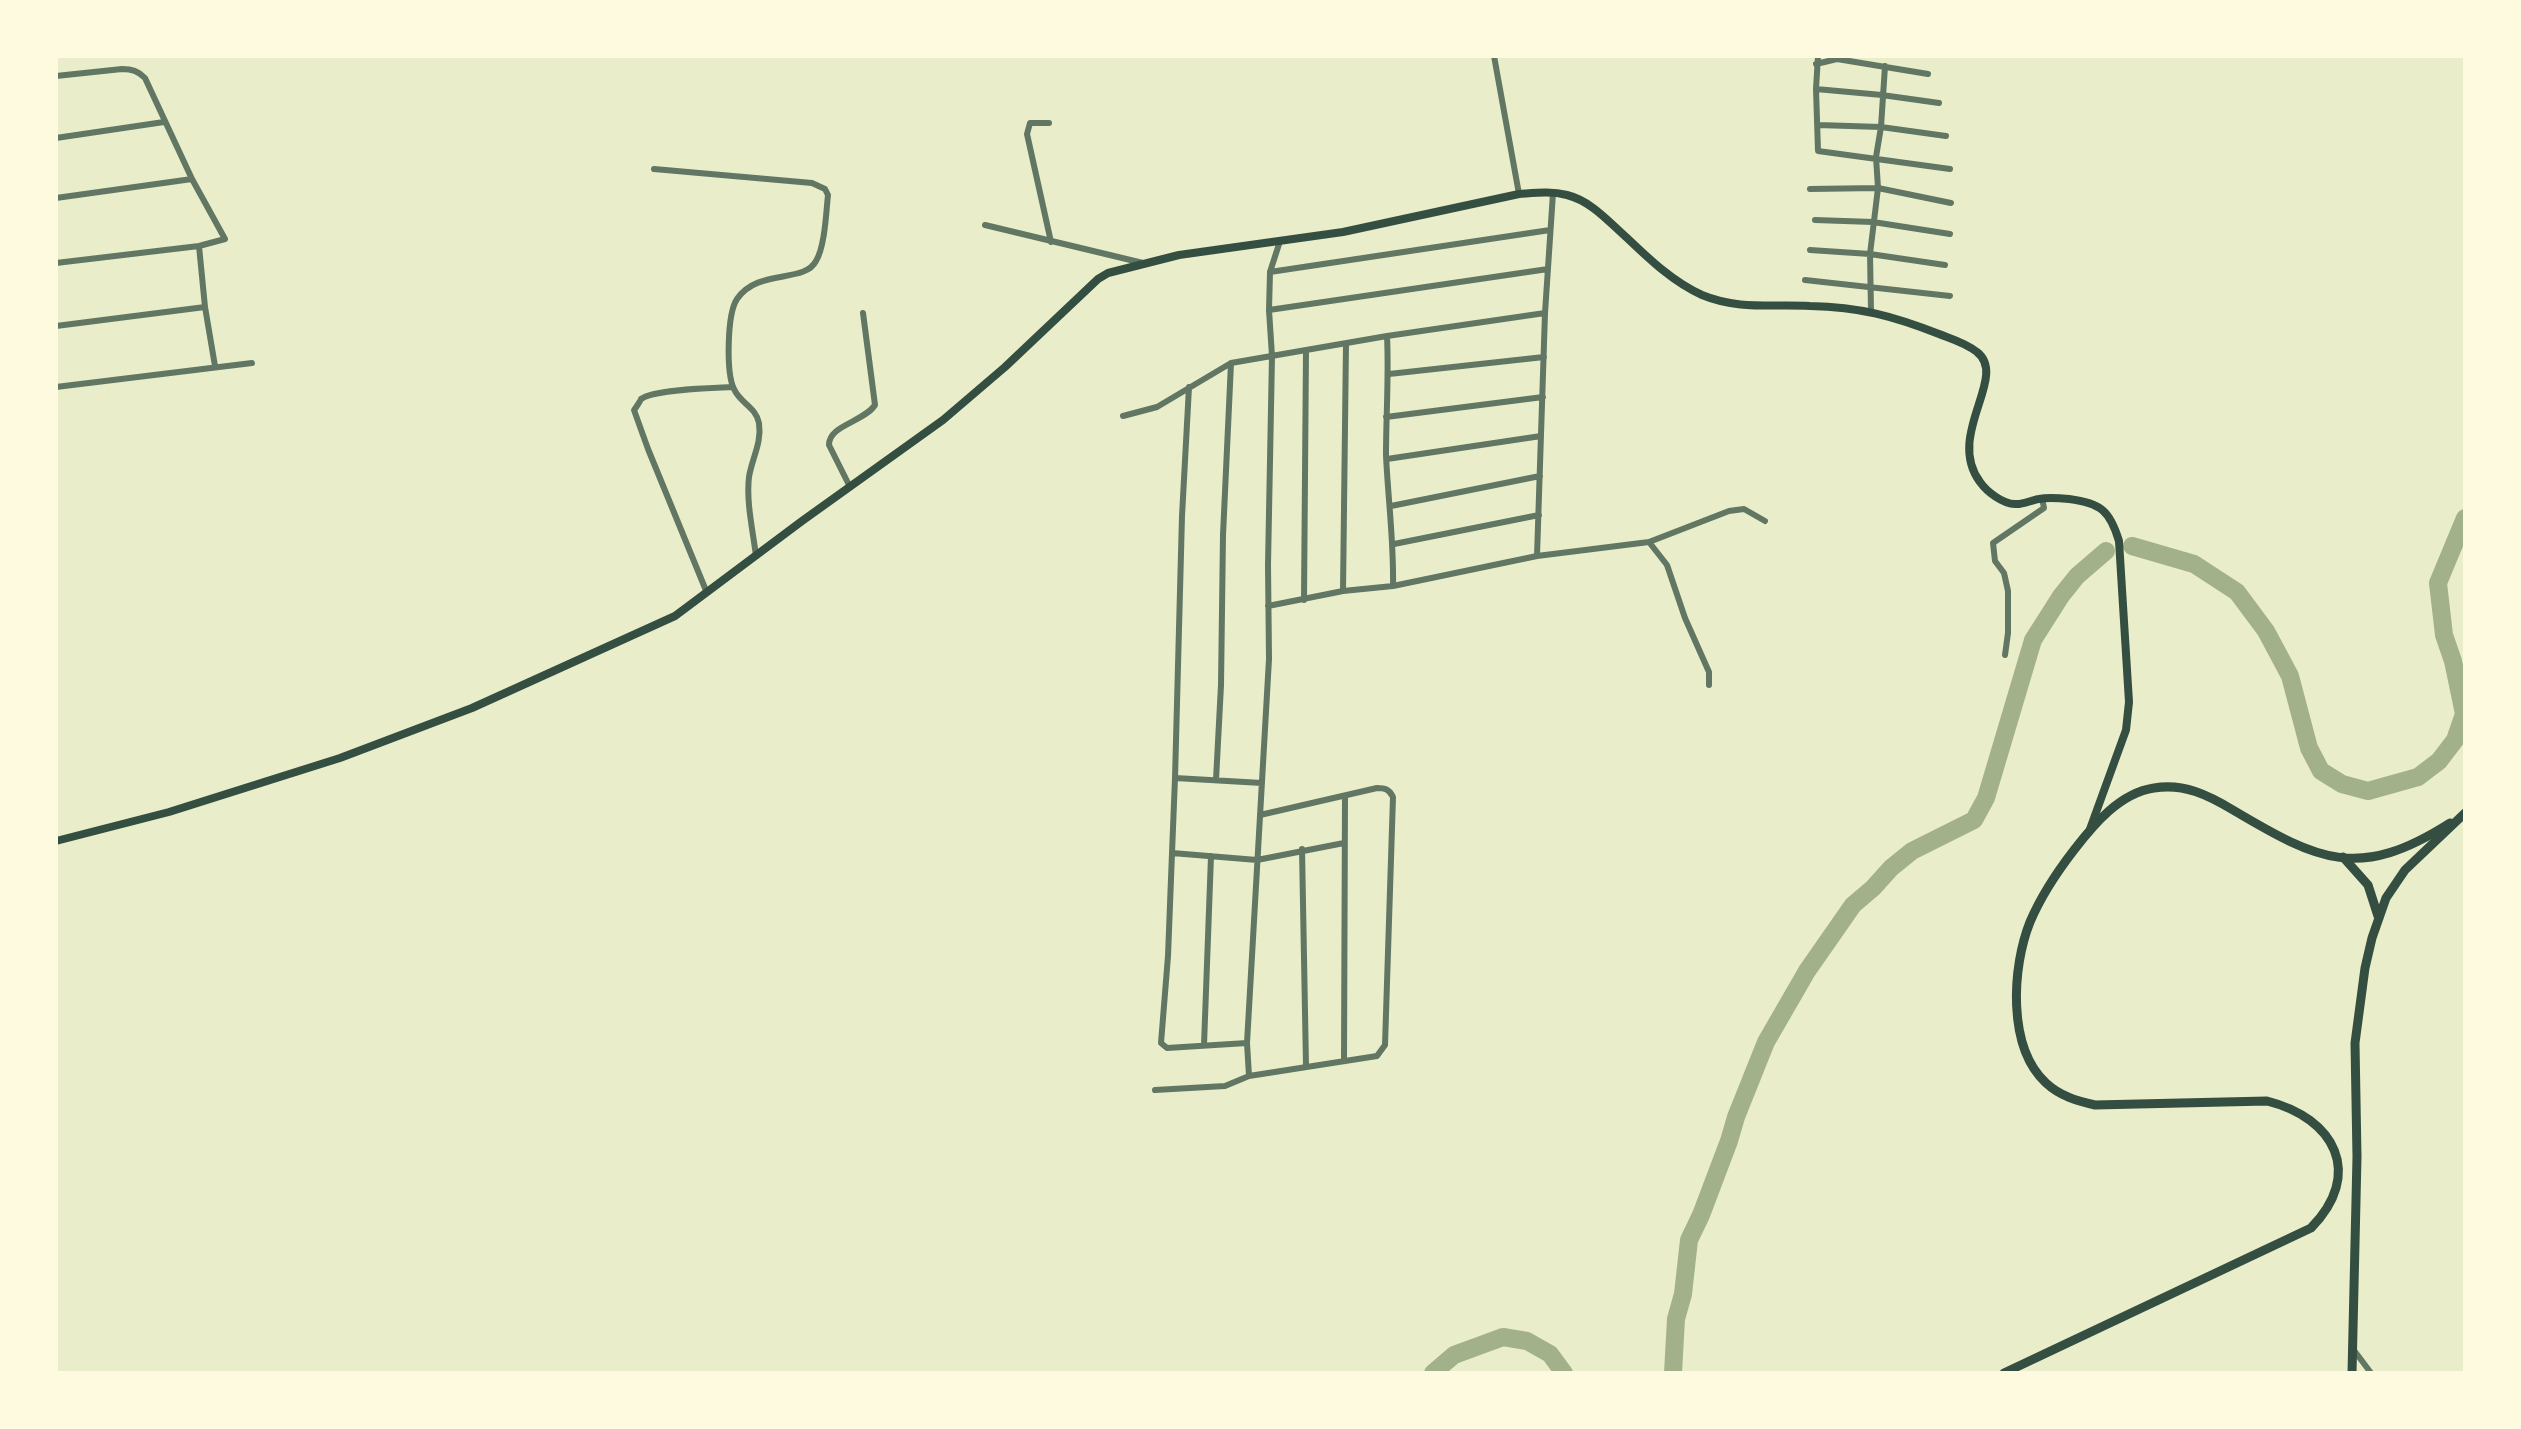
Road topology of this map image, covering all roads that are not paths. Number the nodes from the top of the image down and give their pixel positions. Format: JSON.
{"nodes":[{"id":1,"x":1494,"y":56,"type":"edge"},
{"id":2,"x":1817,"y":60,"type":"edge"},
{"id":3,"x":1885,"y":66,"type":"junction"},
{"id":4,"x":1928,"y":74,"type":"dead end"},
{"id":5,"x":56,"y":76,"type":"edge"},
{"id":6,"x":1816,"y":89,"type":"junction"},
{"id":7,"x":1882,"y":95,"type":"junction"},
{"id":8,"x":1939,"y":103,"type":"dead end"},
{"id":9,"x":164,"y":122,"type":"junction"},
{"id":10,"x":1049,"y":123,"type":"dead end"},
{"id":11,"x":1818,"y":125,"type":"junction"},
{"id":12,"x":1881,"y":127,"type":"junction"},
{"id":13,"x":1946,"y":136,"type":"dead end"},
{"id":14,"x":56,"y":138,"type":"edge"},
{"id":15,"x":1876,"y":157,"type":"junction"},
{"id":16,"x":654,"y":169,"type":"dead end"},
{"id":17,"x":1950,"y":169,"type":"dead end"},
{"id":18,"x":192,"y":179,"type":"junction"},
{"id":19,"x":1878,"y":188,"type":"junction"},
{"id":20,"x":1810,"y":189,"type":"dead end"},
{"id":21,"x":1553,"y":193,"type":"junction"},
{"id":22,"x":1519,"y":194,"type":"junction"},
{"id":23,"x":56,"y":198,"type":"edge"},
{"id":24,"x":1951,"y":203,"type":"dead end"},
{"id":25,"x":1815,"y":220,"type":"dead end"},
{"id":26,"x":1873,"y":222,"type":"junction"},
{"id":27,"x":985,"y":225,"type":"dead end"},
{"id":28,"x":1550,"y":230,"type":"junction"},
{"id":29,"x":1950,"y":234,"type":"dead end"},
{"id":30,"x":1280,"y":241,"type":"junction"},
{"id":31,"x":1051,"y":242,"type":"junction"},
{"id":32,"x":199,"y":246,"type":"junction"},
{"id":33,"x":1810,"y":250,"type":"dead end"},
{"id":34,"x":1870,"y":254,"type":"junction"},
{"id":35,"x":56,"y":263,"type":"edge"},
{"id":36,"x":1143,"y":263,"type":"junction"},
{"id":37,"x":1945,"y":265,"type":"dead end"},
{"id":38,"x":1548,"y":269,"type":"junction"},
{"id":39,"x":1270,"y":272,"type":"junction"},
{"id":40,"x":1805,"y":280,"type":"dead end"},
{"id":41,"x":1871,"y":288,"type":"junction"},
{"id":42,"x":1950,"y":296,"type":"dead end"},
{"id":43,"x":205,"y":307,"type":"junction"},
{"id":44,"x":1269,"y":310,"type":"junction"},
{"id":45,"x":1871,"y":311,"type":"junction"},
{"id":46,"x":863,"y":313,"type":"dead end"},
{"id":47,"x":1545,"y":313,"type":"junction"},
{"id":48,"x":56,"y":326,"type":"edge"},
{"id":49,"x":1387,"y":336,"type":"junction"},
{"id":50,"x":1346,"y":344,"type":"junction"},
{"id":51,"x":1306,"y":350,"type":"junction"},
{"id":52,"x":1272,"y":356,"type":"junction"},
{"id":53,"x":1544,"y":357,"type":"junction"},
{"id":54,"x":252,"y":363,"type":"dead end"},
{"id":55,"x":1231,"y":363,"type":"junction"},
{"id":56,"x":215,"y":366,"type":"junction"},
{"id":57,"x":1389,"y":374,"type":"junction"},
{"id":58,"x":56,"y":387,"type":"edge"},
{"id":59,"x":732,"y":387,"type":"junction"},
{"id":60,"x":1189,"y":387,"type":"junction"},
{"id":61,"x":1543,"y":397,"type":"junction"},
{"id":62,"x":1123,"y":416,"type":"dead end"},
{"id":63,"x":1386,"y":417,"type":"junction"},
{"id":64,"x":1541,"y":436,"type":"junction"},
{"id":65,"x":1387,"y":459,"type":"junction"},
{"id":66,"x":1540,"y":476,"type":"junction"},
{"id":67,"x":850,"y":487,"type":"junction"},
{"id":68,"x":2042,"y":498,"type":"junction"},
{"id":69,"x":1391,"y":506,"type":"junction"},
{"id":70,"x":1539,"y":515,"type":"junction"},
{"id":71,"x":1765,"y":521,"type":"dead end"},
{"id":72,"x":1649,"y":542,"type":"junction"},
{"id":73,"x":1394,"y":544,"type":"junction"},
{"id":74,"x":756,"y":556,"type":"junction"},
{"id":75,"x":1537,"y":556,"type":"junction"},
{"id":76,"x":1393,"y":586,"type":"junction"},
{"id":77,"x":1343,"y":591,"type":"junction"},
{"id":78,"x":707,"y":593,"type":"junction"},
{"id":79,"x":1304,"y":600,"type":"junction"},
{"id":80,"x":1268,"y":606,"type":"junction"},
{"id":81,"x":2005,"y":655,"type":"dead end"},
{"id":82,"x":1709,"y":685,"type":"dead end"},
{"id":83,"x":1175,"y":778,"type":"junction"},
{"id":84,"x":1216,"y":780,"type":"junction"},
{"id":85,"x":1262,"y":783,"type":"junction"},
{"id":86,"x":1345,"y":796,"type":"junction"},
{"id":87,"x":1260,"y":815,"type":"junction"},
{"id":88,"x":2461,"y":816,"type":"edge"},
{"id":89,"x":2090,"y":829,"type":"junction"},
{"id":90,"x":56,"y":841,"type":"edge"},
{"id":91,"x":1344,"y":843,"type":"junction"},
{"id":92,"x":1302,"y":849,"type":"junction"},
{"id":93,"x":1172,"y":853,"type":"junction"},
{"id":94,"x":1211,"y":856,"type":"junction"},
{"id":95,"x":2343,"y":857,"type":"junction"},
{"id":96,"x":1257,"y":860,"type":"junction"},
{"id":97,"x":2378,"y":916,"type":"junction"},
{"id":98,"x":1247,"y":1043,"type":"junction"},
{"id":99,"x":1204,"y":1045,"type":"junction"},
{"id":100,"x":1344,"y":1061,"type":"junction"},
{"id":101,"x":1306,"y":1066,"type":"junction"},
{"id":102,"x":1249,"y":1076,"type":"junction"},
{"id":103,"x":1155,"y":1090,"type":"dead end"},
{"id":104,"x":2353,"y":1349,"type":"junction"},
{"id":105,"x":2004,"y":1373,"type":"edge"},
{"id":106,"x":2352,"y":1373,"type":"edge"},
{"id":107,"x":2371,"y":1373,"type":"edge"}],
"edges":[{"from":1,"to":22,"type":"street"},
{"from":2,"to":3,"type":"street"},
{"from":2,"to":6,"type":"street"},
{"from":3,"to":4,"type":"street"},
{"from":3,"to":7,"type":"street"},
{"from":5,"to":9,"type":"street"},
{"from":6,"to":7,"type":"street"},
{"from":6,"to":11,"type":"street"},
{"from":7,"to":8,"type":"street"},
{"from":7,"to":12,"type":"street"},
{"from":9,"to":14,"type":"street"},
{"from":9,"to":18,"type":"street"},
{"from":10,"to":31,"type":"street"},
{"from":11,"to":12,"type":"street"},
{"from":11,"to":15,"type":"street"},
{"from":12,"to":13,"type":"street"},
{"from":12,"to":15,"type":"street"},
{"from":15,"to":17,"type":"street"},
{"from":15,"to":19,"type":"street"},
{"from":16,"to":59,"type":"street"},
{"from":18,"to":23,"type":"street"},
{"from":18,"to":32,"type":"street"},
{"from":19,"to":20,"type":"street"},
{"from":19,"to":24,"type":"street"},
{"from":19,"to":26,"type":"street"},
{"from":21,"to":22,"type":"main road"},
{"from":21,"to":28,"type":"street"},
{"from":21,"to":45,"type":"main road"},
{"from":22,"to":30,"type":"main road"},
{"from":25,"to":26,"type":"street"},
{"from":26,"to":29,"type":"street"},
{"from":26,"to":34,"type":"street"},
{"from":27,"to":31,"type":"street"},
{"from":28,"to":38,"type":"street"},
{"from":28,"to":39,"type":"street"},
{"from":30,"to":36,"type":"main road"},
{"from":30,"to":39,"type":"street"},
{"from":31,"to":36,"type":"street"},
{"from":32,"to":35,"type":"street"},
{"from":32,"to":43,"type":"street"},
{"from":33,"to":34,"type":"street"},
{"from":34,"to":37,"type":"street"},
{"from":34,"to":41,"type":"street"},
{"from":36,"to":67,"type":"main road"},
{"from":38,"to":44,"type":"street"},
{"from":38,"to":47,"type":"street"},
{"from":39,"to":44,"type":"street"},
{"from":40,"to":41,"type":"street"},
{"from":41,"to":42,"type":"street"},
{"from":41,"to":45,"type":"street"},
{"from":43,"to":48,"type":"street"},
{"from":43,"to":56,"type":"street"},
{"from":44,"to":52,"type":"street"},
{"from":45,"to":68,"type":"main road"},
{"from":46,"to":67,"type":"street"},
{"from":47,"to":49,"type":"street"},
{"from":47,"to":53,"type":"street"},
{"from":49,"to":50,"type":"street"},
{"from":49,"to":57,"type":"street"},
{"from":50,"to":51,"type":"street"},
{"from":50,"to":77,"type":"street"},
{"from":51,"to":52,"type":"street"},
{"from":51,"to":79,"type":"street"},
{"from":52,"to":55,"type":"street"},
{"from":52,"to":80,"type":"street"},
{"from":53,"to":57,"type":"street"},
{"from":53,"to":61,"type":"street"},
{"from":54,"to":56,"type":"street"},
{"from":55,"to":60,"type":"street"},
{"from":55,"to":84,"type":"street"},
{"from":56,"to":58,"type":"street"},
{"from":57,"to":63,"type":"street"},
{"from":59,"to":74,"type":"street"},
{"from":59,"to":78,"type":"street"},
{"from":60,"to":62,"type":"street"},
{"from":60,"to":83,"type":"street"},
{"from":61,"to":63,"type":"street"},
{"from":61,"to":64,"type":"street"},
{"from":63,"to":65,"type":"street"},
{"from":64,"to":65,"type":"street"},
{"from":64,"to":66,"type":"street"},
{"from":65,"to":69,"type":"street"},
{"from":66,"to":69,"type":"street"},
{"from":66,"to":70,"type":"street"},
{"from":67,"to":74,"type":"main road"},
{"from":68,"to":81,"type":"street"},
{"from":68,"to":89,"type":"main road"},
{"from":69,"to":73,"type":"street"},
{"from":70,"to":73,"type":"street"},
{"from":70,"to":75,"type":"street"},
{"from":71,"to":72,"type":"street"},
{"from":72,"to":75,"type":"street"},
{"from":72,"to":82,"type":"street"},
{"from":73,"to":76,"type":"street"},
{"from":74,"to":78,"type":"main road"},
{"from":75,"to":76,"type":"street"},
{"from":76,"to":77,"type":"street"},
{"from":77,"to":79,"type":"street"},
{"from":78,"to":90,"type":"main road"},
{"from":79,"to":80,"type":"street"},
{"from":80,"to":85,"type":"street"},
{"from":83,"to":84,"type":"street"},
{"from":83,"to":93,"type":"street"},
{"from":84,"to":85,"type":"street"},
{"from":85,"to":87,"type":"street"},
{"from":86,"to":87,"type":"street"},
{"from":86,"to":91,"type":"street"},
{"from":86,"to":100,"type":"street"},
{"from":87,"to":96,"type":"street"},
{"from":88,"to":95,"type":"main road"},
{"from":88,"to":97,"type":"main road"},
{"from":89,"to":95,"type":"main road"},
{"from":89,"to":105,"type":"main road"},
{"from":91,"to":92,"type":"street"},
{"from":91,"to":100,"type":"street"},
{"from":92,"to":96,"type":"street"},
{"from":92,"to":101,"type":"street"},
{"from":93,"to":94,"type":"street"},
{"from":93,"to":99,"type":"street"},
{"from":94,"to":96,"type":"street"},
{"from":94,"to":99,"type":"street"},
{"from":95,"to":97,"type":"main road"},
{"from":96,"to":98,"type":"street"},
{"from":97,"to":104,"type":"main road"},
{"from":98,"to":99,"type":"street"},
{"from":98,"to":102,"type":"street"},
{"from":100,"to":101,"type":"street"},
{"from":101,"to":102,"type":"street"},
{"from":102,"to":103,"type":"street"},
{"from":104,"to":106,"type":"main road"},
{"from":104,"to":107,"type":"street"}]}
